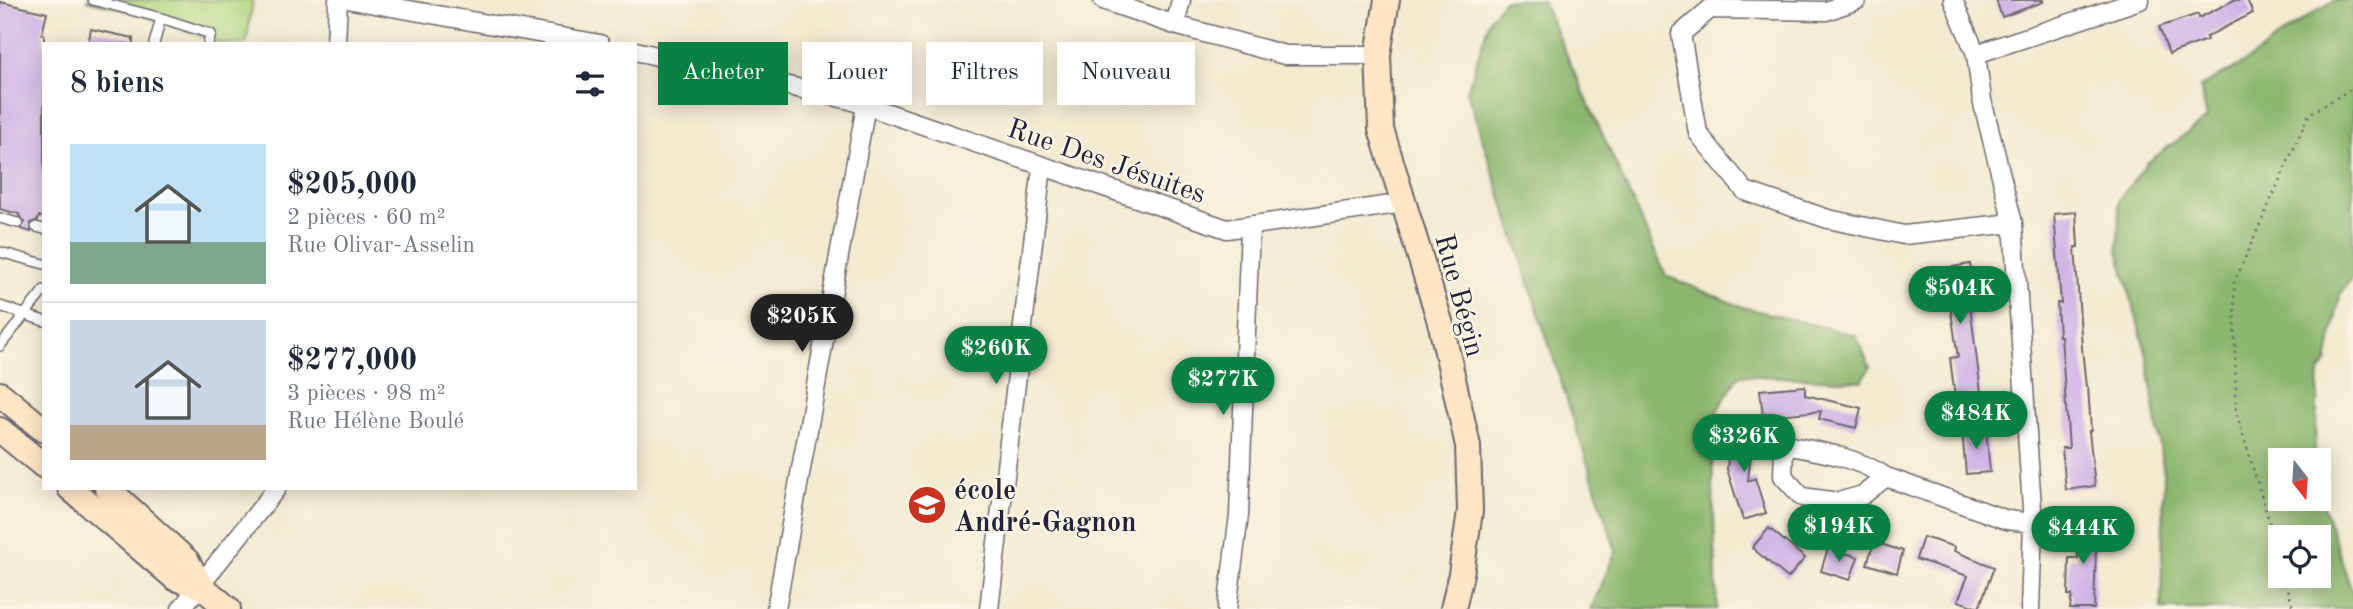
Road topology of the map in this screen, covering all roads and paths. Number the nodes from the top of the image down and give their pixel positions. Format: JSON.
{"nodes":[{"id":1,"x":93,"y":0,"type":"edge"},
{"id":2,"x":338,"y":0,"type":"edge"},
{"id":3,"x":352,"y":0,"type":"edge"},
{"id":4,"x":1103,"y":0,"type":"edge"},
{"id":5,"x":1181,"y":0,"type":"edge"},
{"id":6,"x":1387,"y":0,"type":"edge"},
{"id":7,"x":1857,"y":0,"type":"edge"},
{"id":8,"x":1953,"y":0,"type":"edge"},
{"id":9,"x":2140,"y":0,"type":"edge"},
{"id":10,"x":161,"y":18,"type":"junction"},
{"id":11,"x":1175,"y":25,"type":"junction"},
{"id":12,"x":155,"y":42,"type":"edge"},
{"id":13,"x":209,"y":42,"type":"edge"},
{"id":14,"x":335,"y":42,"type":"edge"},
{"id":15,"x":589,"y":42,"type":"edge"},
{"id":16,"x":637,"y":51,"type":"edge"},
{"id":17,"x":1976,"y":54,"type":"junction"},
{"id":18,"x":1378,"y":55,"type":"junction"},
{"id":19,"x":2353,"y":88,"type":"edge"},
{"id":20,"x":802,"y":90,"type":"edge"},
{"id":21,"x":866,"y":105,"type":"joint"},
{"id":22,"x":1042,"y":167,"type":"junction"},
{"id":23,"x":1404,"y":203,"type":"junction"},
{"id":24,"x":0,"y":218,"type":"edge"},
{"id":25,"x":18,"y":223,"type":"dead end"},
{"id":26,"x":2013,"y":223,"type":"junction"},
{"id":27,"x":1250,"y":227,"type":"junction"},
{"id":28,"x":0,"y":252,"type":"edge"},
{"id":29,"x":42,"y":263,"type":"edge"},
{"id":30,"x":42,"y":293,"type":"edge"},
{"id":31,"x":0,"y":306,"type":"edge"},
{"id":32,"x":26,"y":314,"type":"junction"},
{"id":33,"x":42,"y":320,"type":"edge"},
{"id":34,"x":0,"y":346,"type":"edge"},
{"id":35,"x":0,"y":394,"type":"edge"},
{"id":36,"x":42,"y":428,"type":"edge"},
{"id":37,"x":0,"y":430,"type":"edge"},
{"id":38,"x":42,"y":464,"type":"edge"},
{"id":39,"x":1886,"y":477,"type":"junction"},
{"id":40,"x":72,"y":490,"type":"edge"},
{"id":41,"x":109,"y":490,"type":"edge"},
{"id":42,"x":276,"y":490,"type":"edge"},
{"id":43,"x":2033,"y":523,"type":"junction"},
{"id":44,"x":2270,"y":525,"type":"edge"},
{"id":45,"x":201,"y":586,"type":"junction"},
{"id":46,"x":2288,"y":588,"type":"edge"},
{"id":47,"x":181,"y":609,"type":"edge"},
{"id":48,"x":228,"y":609,"type":"edge"},
{"id":49,"x":776,"y":609,"type":"edge"},
{"id":50,"x":989,"y":609,"type":"edge"},
{"id":51,"x":1227,"y":609,"type":"edge"},
{"id":52,"x":1453,"y":609,"type":"edge"},
{"id":53,"x":2030,"y":609,"type":"edge"},
{"id":54,"x":2293,"y":609,"type":"edge"}],
"edges":[{"from":1,"to":10,"type":"lane"},
{"from":2,"to":14,"type":"street"},
{"from":3,"to":15,"type":"street"},
{"from":4,"to":11,"type":"street"},
{"from":5,"to":11,"type":"street"},
{"from":6,"to":18,"type":"street","name":"Rue Bégin"},
{"from":7,"to":26,"type":"street"},
{"from":8,"to":17,"type":"street"},
{"from":9,"to":17,"type":"street"},
{"from":10,"to":12,"type":"lane"},
{"from":10,"to":13,"type":"lane"},
{"from":11,"to":18,"type":"street"},
{"from":16,"to":20,"type":"street","name":"Rue Des Jésuites"},
{"from":17,"to":26,"type":"street"},
{"from":18,"to":23,"type":"street","name":"Rue Bégin"},
{"from":19,"to":44,"type":"path"},
{"from":21,"to":22,"type":"street","name":"Rue Des Jésuites"},
{"from":21,"to":49,"type":"street"},
{"from":22,"to":27,"type":"street","name":"Rue Des Jésuites"},
{"from":22,"to":50,"type":"street"},
{"from":23,"to":27,"type":"street","name":"Rue Des Jésuites"},
{"from":23,"to":52,"type":"street","name":"Rue Bégin"},
{"from":24,"to":25,"type":"lane"},
{"from":26,"to":43,"type":"street"},
{"from":27,"to":51,"type":"street"},
{"from":28,"to":29,"type":"lane"},
{"from":30,"to":32,"type":"lane"},
{"from":31,"to":32,"type":"lane"},
{"from":32,"to":33,"type":"lane"},
{"from":32,"to":34,"type":"lane"},
{"from":35,"to":36,"type":"street"},
{"from":37,"to":38,"type":"street"},
{"from":39,"to":39,"type":"street"},
{"from":39,"to":43,"type":"street"},
{"from":40,"to":45,"type":"street"},
{"from":41,"to":45,"type":"street"},
{"from":42,"to":45,"type":"street"},
{"from":43,"to":53,"type":"street"},
{"from":45,"to":47,"type":"street"},
{"from":45,"to":48,"type":"street"},
{"from":46,"to":54,"type":"path"}]}
